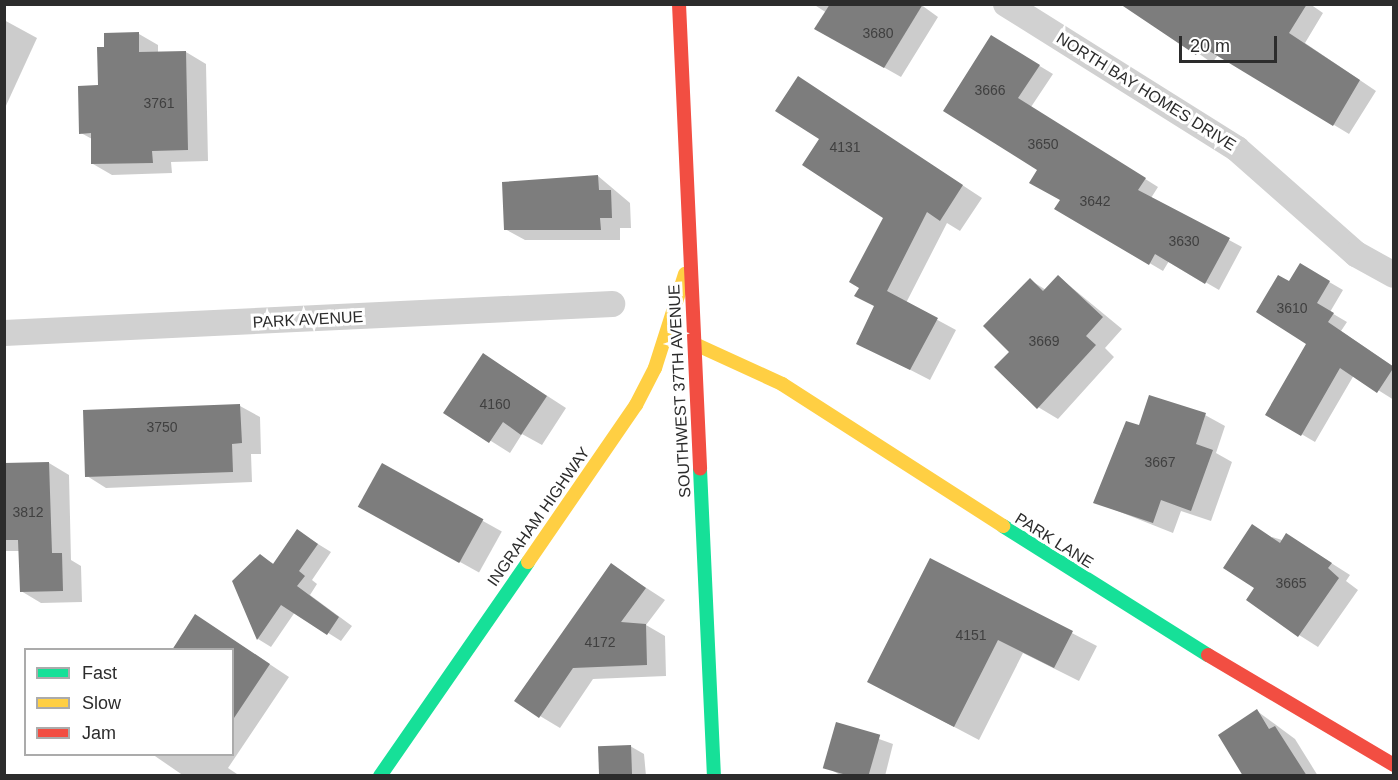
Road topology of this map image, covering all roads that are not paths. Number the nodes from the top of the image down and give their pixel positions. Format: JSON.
{"nodes":[{"id":1,"x":679,"y":4,"type":"edge"},
{"id":2,"x":1006,"y":4,"type":"edge"},
{"id":3,"x":689,"y":261,"type":"junction"},
{"id":4,"x":1394,"y":275,"type":"edge"},
{"id":5,"x":612,"y":304,"type":"dead end"},
{"id":6,"x":4,"y":333,"type":"edge"},
{"id":7,"x":697,"y":345,"type":"junction"},
{"id":8,"x":1394,"y":765,"type":"edge"},
{"id":9,"x":380,"y":776,"type":"edge"},
{"id":10,"x":714,"y":776,"type":"edge"}],
"edges":[{"from":1,"to":3,"type":"street","name":"SOUTHWEST 37TH AVENUE"},
{"from":2,"to":4,"type":"street","name":"NORTH BAY HOMES DRIVE"},
{"from":3,"to":7,"type":"street","name":"SOUTHWEST 37TH AVENUE"},
{"from":3,"to":9,"type":"street","name":"INGRAHAM HIGHWAY"},
{"from":5,"to":6,"type":"street","name":"PARK AVENUE"},
{"from":7,"to":8,"type":"street","name":"PARK LANE"},
{"from":7,"to":10,"type":"street","name":"SOUTHWEST 37TH AVENUE"}]}
